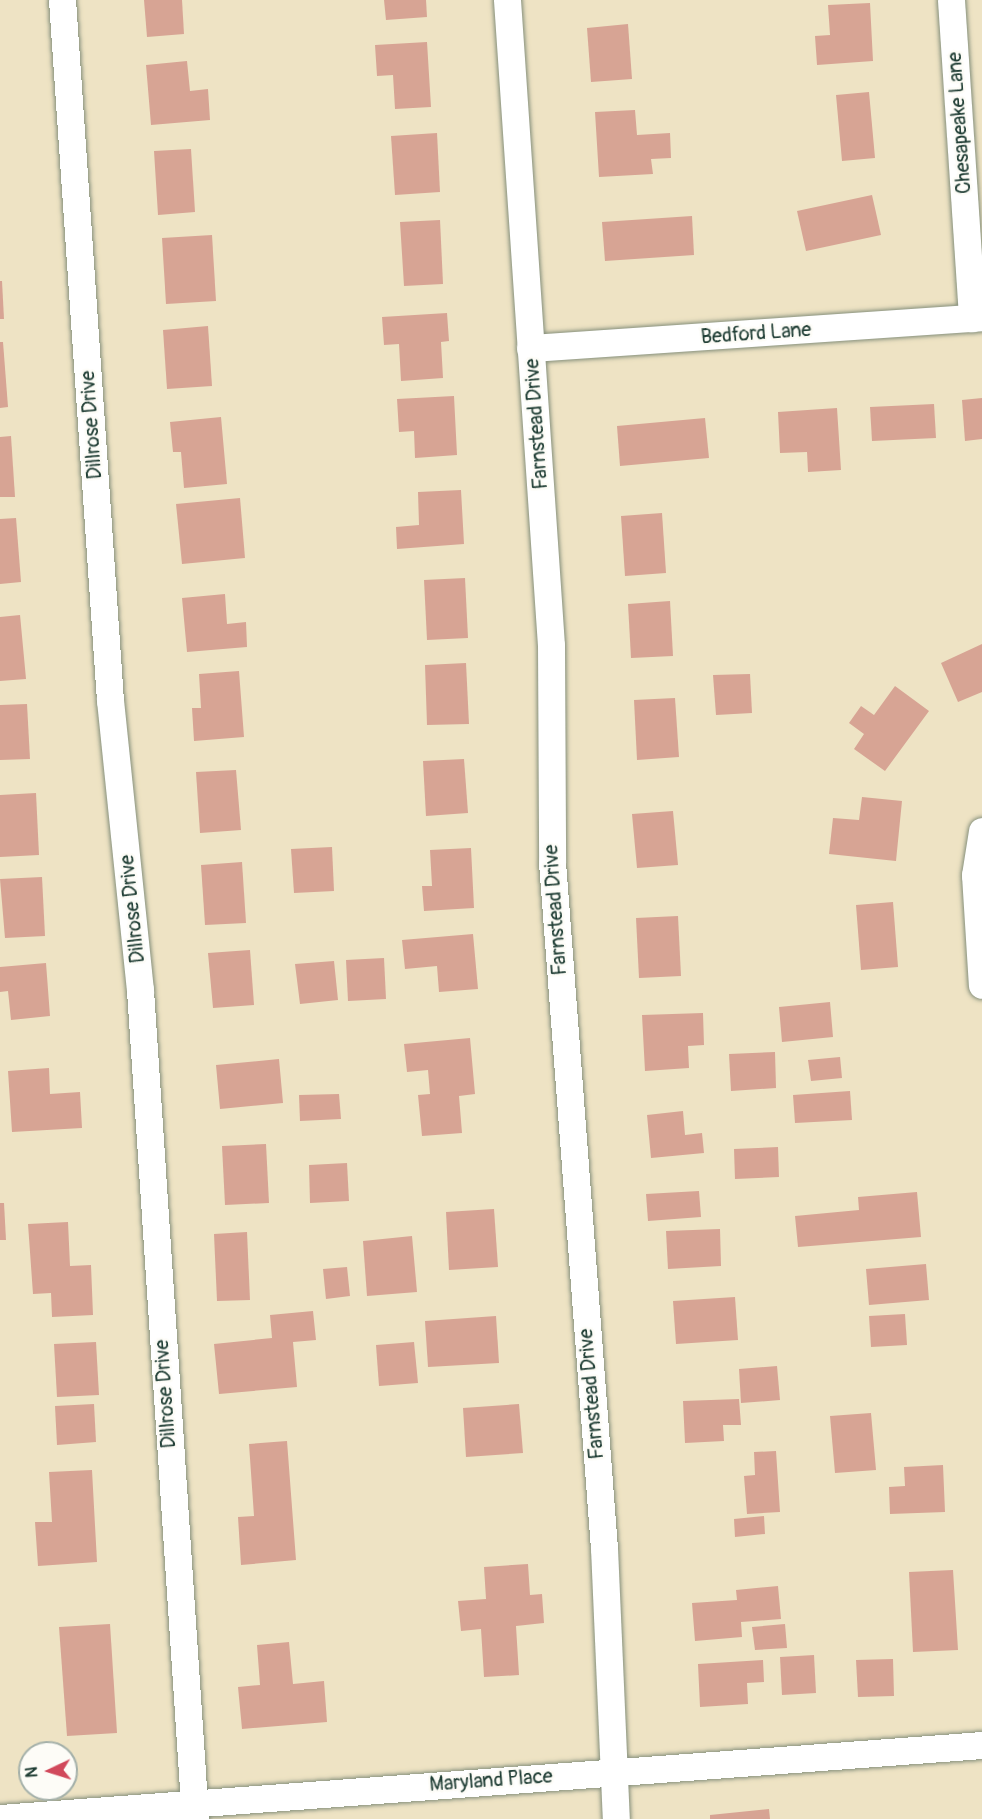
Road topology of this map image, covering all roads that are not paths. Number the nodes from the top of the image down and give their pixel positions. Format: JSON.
{"nodes":[{"id":1,"x":62,"y":0,"type":"edge"},
{"id":2,"x":507,"y":0,"type":"edge"},
{"id":3,"x":951,"y":0,"type":"edge"},
{"id":4,"x":977,"y":317,"type":"edge"},
{"id":5,"x":530,"y":348,"type":"junction"},
{"id":6,"x":982,"y":831,"type":"edge"},
{"id":7,"x":982,"y":985,"type":"edge"},
{"id":8,"x":982,"y":1745,"type":"edge"},
{"id":9,"x":616,"y":1771,"type":"junction"},
{"id":10,"x":194,"y":1811,"type":"edge"},
{"id":11,"x":0,"y":1818,"type":"edge"},
{"id":12,"x":616,"y":1819,"type":"edge"}],
"edges":[{"from":1,"to":10,"type":"street","name":"Dillrose Drive"},
{"from":2,"to":5,"type":"street","name":"Farnstead Drive"},
{"from":3,"to":4,"type":"street","name":"Chesapeake Lane"},
{"from":4,"to":5,"type":"street","name":"Bedford Lane"},
{"from":5,"to":9,"type":"street","name":"Farnstead Drive"},
{"from":6,"to":7,"type":"street"},
{"from":8,"to":9,"type":"street","name":"Maryland Place"},
{"from":9,"to":10,"type":"street","name":"Maryland Place"},
{"from":9,"to":12,"type":"street","name":"Farnstead Drive"},
{"from":10,"to":11,"type":"street","name":"Maryland Place"}]}
